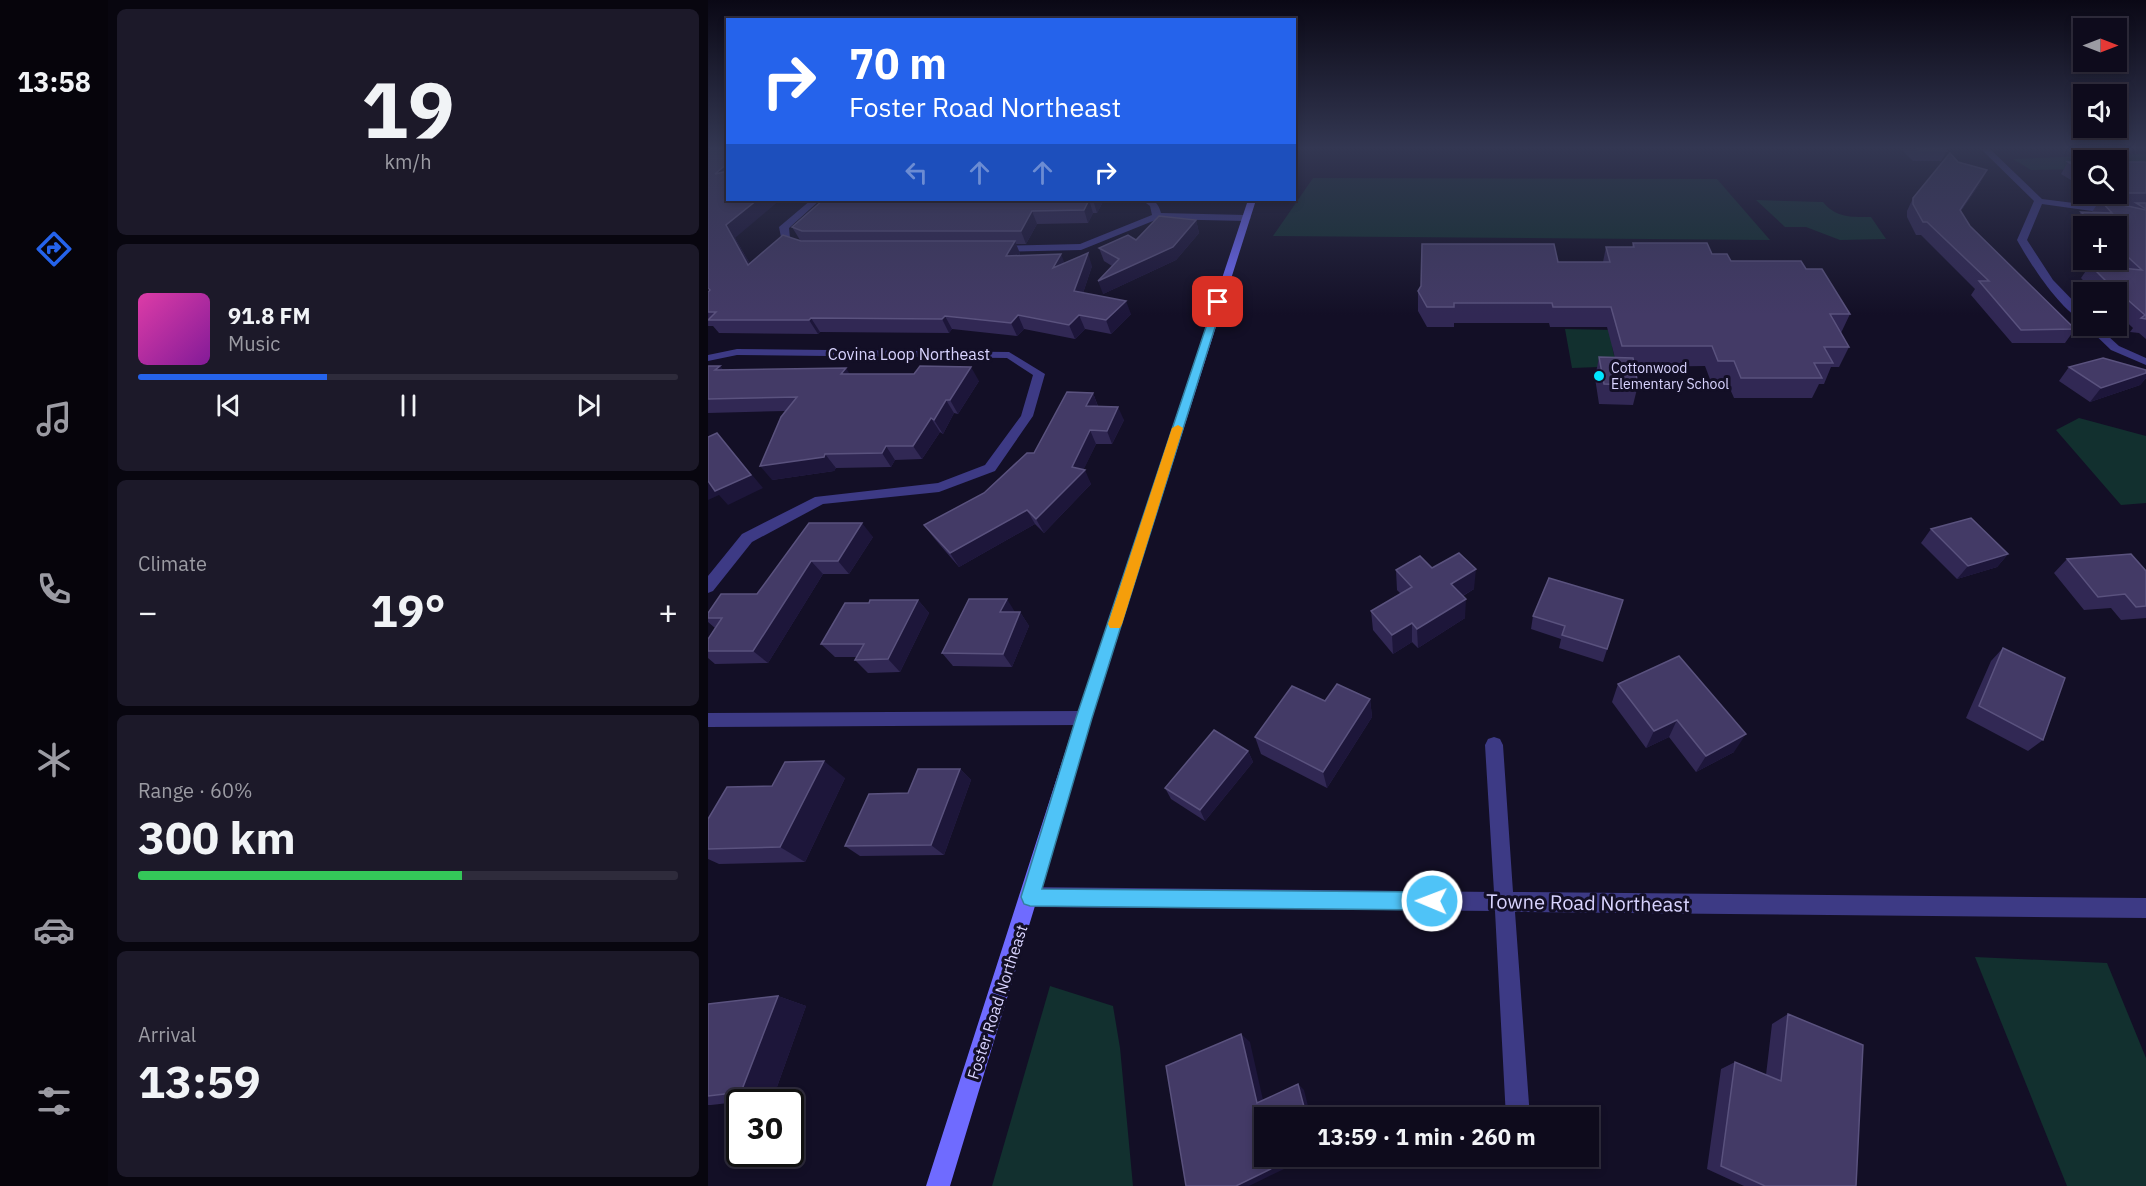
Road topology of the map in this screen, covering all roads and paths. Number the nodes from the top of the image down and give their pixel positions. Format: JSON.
{"nodes":[{"id":1,"x":811,"y":204,"type":"edge"},
{"id":2,"x":1153,"y":204,"type":"edge"},
{"id":3,"x":1251,"y":204,"type":"edge"},
{"id":4,"x":2038,"y":204,"type":"edge"},
{"id":5,"x":2064,"y":204,"type":"edge"},
{"id":6,"x":2146,"y":211,"type":"edge"},
{"id":7,"x":1157,"y":216,"type":"junction"},
{"id":8,"x":1246,"y":218,"type":"junction"},
{"id":9,"x":809,"y":249,"type":"edge"},
{"id":10,"x":987,"y":249,"type":"edge"},
{"id":11,"x":2073,"y":308,"type":"edge"},
{"id":12,"x":2102,"y":336,"type":"edge"},
{"id":13,"x":708,"y":358,"type":"edge"},
{"id":14,"x":2146,"y":362,"type":"edge"},
{"id":15,"x":708,"y":587,"type":"edge"},
{"id":16,"x":1084,"y":718,"type":"junction"},
{"id":17,"x":708,"y":720,"type":"edge"},
{"id":18,"x":1494,"y":745,"type":"dead end"},
{"id":19,"x":1030,"y":897,"type":"junction"},
{"id":20,"x":1503,"y":902,"type":"junction"},
{"id":21,"x":2146,"y":908,"type":"edge"},
{"id":22,"x":1517,"y":1107,"type":"edge"},
{"id":23,"x":938,"y":1186,"type":"edge"}],
"edges":[{"from":1,"to":9,"type":"street"},
{"from":2,"to":7,"type":"street"},
{"from":3,"to":8,"type":"street","name":"Foster Road Northeast"},
{"from":4,"to":11,"type":"street"},
{"from":5,"to":6,"type":"street"},
{"from":7,"to":8,"type":"street"},
{"from":7,"to":10,"type":"street"},
{"from":8,"to":16,"type":"street","name":"Foster Road Northeast"},
{"from":12,"to":14,"type":"street"},
{"from":13,"to":15,"type":"street","name":"Covina Loop Northeast"},
{"from":16,"to":17,"type":"street"},
{"from":16,"to":19,"type":"street","name":"Foster Road Northeast"},
{"from":18,"to":20,"type":"street"},
{"from":19,"to":20,"type":"street","name":"Towne Road Northeast"},
{"from":19,"to":23,"type":"street","name":"Foster Road Northeast"},
{"from":20,"to":21,"type":"street","name":"Towne Road Northeast"},
{"from":20,"to":22,"type":"street"}]}
